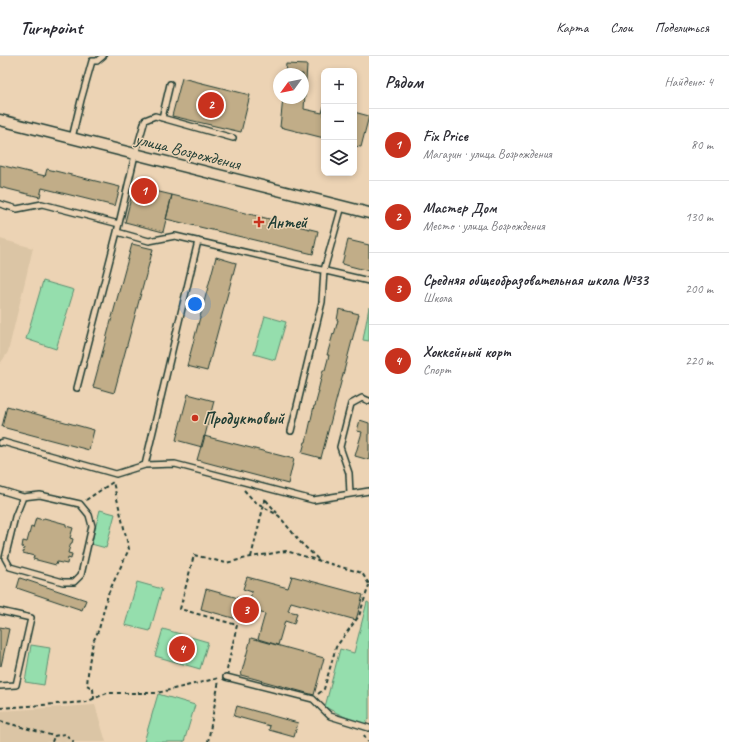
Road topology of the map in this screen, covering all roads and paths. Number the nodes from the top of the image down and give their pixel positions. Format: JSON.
{"nodes":[{"id":1,"x":103,"y":56,"type":"edge"},
{"id":2,"x":170,"y":84,"type":"dead end"},
{"id":3,"x":162,"y":118,"type":"junction"},
{"id":4,"x":0,"y":120,"type":"edge"},
{"id":5,"x":233,"y":138,"type":"dead end"},
{"id":6,"x":72,"y":139,"type":"junction"},
{"id":7,"x":135,"y":154,"type":"junction"},
{"id":8,"x":0,"y":204,"type":"edge"},
{"id":9,"x":342,"y":206,"type":"junction"},
{"id":10,"x":369,"y":213,"type":"edge"},
{"id":11,"x":119,"y":224,"type":"junction"},
{"id":12,"x":117,"y":232,"type":"junction"},
{"id":13,"x":198,"y":242,"type":"junction"},
{"id":14,"x":324,"y":270,"type":"junction"},
{"id":15,"x":369,"y":281,"type":"edge"},
{"id":16,"x":77,"y":388,"type":"dead end"},
{"id":17,"x":369,"y":400,"type":"edge"},
{"id":18,"x":291,"y":431,"type":"dead end"},
{"id":19,"x":0,"y":443,"type":"edge"},
{"id":20,"x":145,"y":465,"type":"junction"},
{"id":21,"x":234,"y":480,"type":"junction"},
{"id":22,"x":268,"y":488,"type":"junction"},
{"id":23,"x":0,"y":490,"type":"edge"},
{"id":24,"x":369,"y":491,"type":"edge"},
{"id":25,"x":350,"y":494,"type":"junction"},
{"id":26,"x":23,"y":497,"type":"junction"},
{"id":27,"x":265,"y":499,"type":"junction"},
{"id":28,"x":80,"y":504,"type":"junction"},
{"id":29,"x":263,"y":506,"type":"junction"},
{"id":30,"x":279,"y":516,"type":"junction"},
{"id":31,"x":251,"y":557,"type":"junction"},
{"id":32,"x":320,"y":561,"type":"junction"},
{"id":33,"x":369,"y":585,"type":"edge"},
{"id":34,"x":364,"y":602,"type":"junction"},
{"id":35,"x":367,"y":602,"type":"dead end"},
{"id":36,"x":0,"y":611,"type":"edge"},
{"id":37,"x":226,"y":677,"type":"joint"},
{"id":38,"x":0,"y":686,"type":"edge"},
{"id":39,"x":94,"y":699,"type":"junction"},
{"id":40,"x":312,"y":699,"type":"junction"},
{"id":41,"x":0,"y":708,"type":"edge"},
{"id":42,"x":0,"y":721,"type":"edge"},
{"id":43,"x":369,"y":728,"type":"edge"},
{"id":44,"x":54,"y":736,"type":"junction"},
{"id":45,"x":52,"y":742,"type":"edge"},
{"id":46,"x":73,"y":742,"type":"edge"},
{"id":47,"x":208,"y":742,"type":"edge"}],
"edges":[{"from":1,"to":6,"type":"lane"},
{"from":2,"to":3,"type":"lane"},
{"from":3,"to":5,"type":"lane"},
{"from":3,"to":7,"type":"lane"},
{"from":4,"to":6,"type":"street","name":"улица Возрождения"},
{"from":6,"to":7,"type":"street","name":"улица Возрождения"},
{"from":7,"to":9,"type":"street","name":"улица Возрождения"},
{"from":7,"to":11,"type":"lane"},
{"from":8,"to":11,"type":"lane"},
{"from":9,"to":10,"type":"street","name":"улица Возрождения"},
{"from":9,"to":14,"type":"lane"},
{"from":11,"to":12,"type":"lane"},
{"from":12,"to":13,"type":"lane"},
{"from":12,"to":16,"type":"lane"},
{"from":13,"to":14,"type":"lane"},
{"from":13,"to":20,"type":"lane"},
{"from":14,"to":15,"type":"lane"},
{"from":14,"to":18,"type":"lane"},
{"from":17,"to":25,"type":"lane"},
{"from":19,"to":20,"type":"lane"},
{"from":20,"to":21,"type":"lane"},
{"from":21,"to":22,"type":"lane"},
{"from":21,"to":29,"type":"path"},
{"from":22,"to":25,"type":"lane"},
{"from":22,"to":27,"type":"path"},
{"from":23,"to":26,"type":"lane"},
{"from":24,"to":25,"type":"lane"},
{"from":26,"to":28,"type":"lane"},
{"from":26,"to":28,"type":"lane"},
{"from":27,"to":29,"type":"path"},
{"from":27,"to":30,"type":"path"},
{"from":28,"to":39,"type":"path"},
{"from":29,"to":30,"type":"path"},
{"from":29,"to":31,"type":"path"},
{"from":30,"to":32,"type":"path"},
{"from":31,"to":32,"type":"path"},
{"from":31,"to":37,"type":"path"},
{"from":32,"to":33,"type":"path"},
{"from":33,"to":34,"type":"path"},
{"from":34,"to":35,"type":"path"},
{"from":34,"to":40,"type":"path"},
{"from":36,"to":38,"type":"lane"},
{"from":37,"to":40,"type":"lane"},
{"from":39,"to":41,"type":"path"},
{"from":39,"to":47,"type":"path"},
{"from":40,"to":43,"type":"lane"},
{"from":42,"to":44,"type":"path"},
{"from":44,"to":45,"type":"path"},
{"from":44,"to":46,"type":"path"}]}
